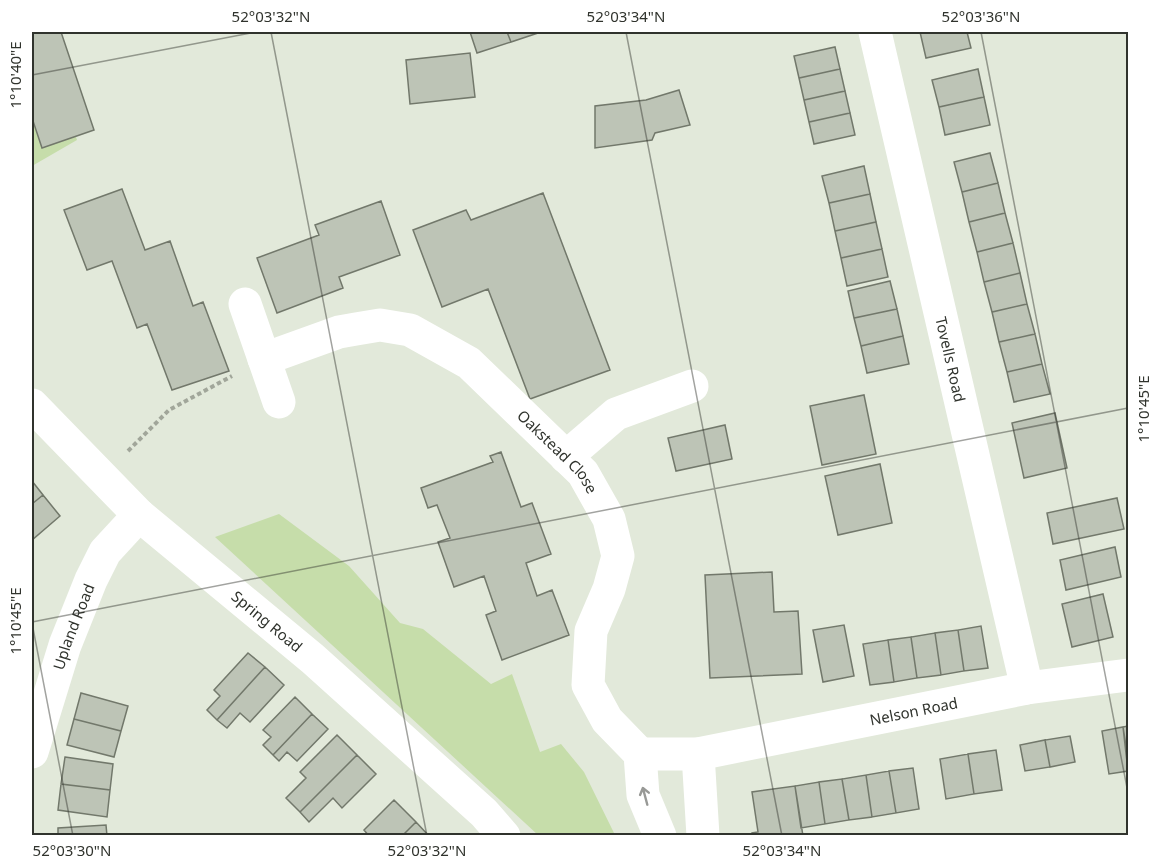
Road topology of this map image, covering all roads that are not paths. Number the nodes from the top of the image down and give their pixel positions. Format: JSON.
{"nodes":[{"id":1,"x":875,"y":32,"type":"edge"},
{"id":2,"x":245,"y":304,"type":"dead end"},
{"id":3,"x":264,"y":359,"type":"junction"},
{"id":4,"x":692,"y":386,"type":"dead end"},
{"id":5,"x":279,"y":402,"type":"dead end"},
{"id":6,"x":32,"y":405,"type":"edge"},
{"id":7,"x":566,"y":457,"type":"junction"},
{"id":8,"x":139,"y":515,"type":"junction"},
{"id":9,"x":1128,"y":675,"type":"edge"},
{"id":10,"x":1027,"y":688,"type":"junction"},
{"id":11,"x":32,"y":752,"type":"edge"},
{"id":12,"x":640,"y":754,"type":"junction"},
{"id":13,"x":698,"y":754,"type":"junction"},
{"id":14,"x":504,"y":836,"type":"edge"},
{"id":15,"x":660,"y":836,"type":"edge"},
{"id":16,"x":703,"y":836,"type":"edge"}],
"edges":[{"from":1,"to":10,"type":"street","name":"Tovells Road"},
{"from":2,"to":3,"type":"street"},
{"from":3,"to":5,"type":"street"},
{"from":3,"to":7,"type":"street","name":"Oakstead Close"},
{"from":4,"to":7,"type":"street"},
{"from":6,"to":8,"type":"street","name":"Spring Road"},
{"from":7,"to":12,"type":"street","name":"Oakstead Close"},
{"from":8,"to":11,"type":"street","name":"Upland Road"},
{"from":8,"to":14,"type":"street","name":"Spring Road"},
{"from":9,"to":10,"type":"street","name":"Nelson Road"},
{"from":10,"to":13,"type":"street","name":"Nelson Road"},
{"from":12,"to":13,"type":"street","name":"Nelson Road"},
{"from":15,"to":12,"type":"street","one_way":true},
{"from":13,"to":16,"type":"street"}]}
